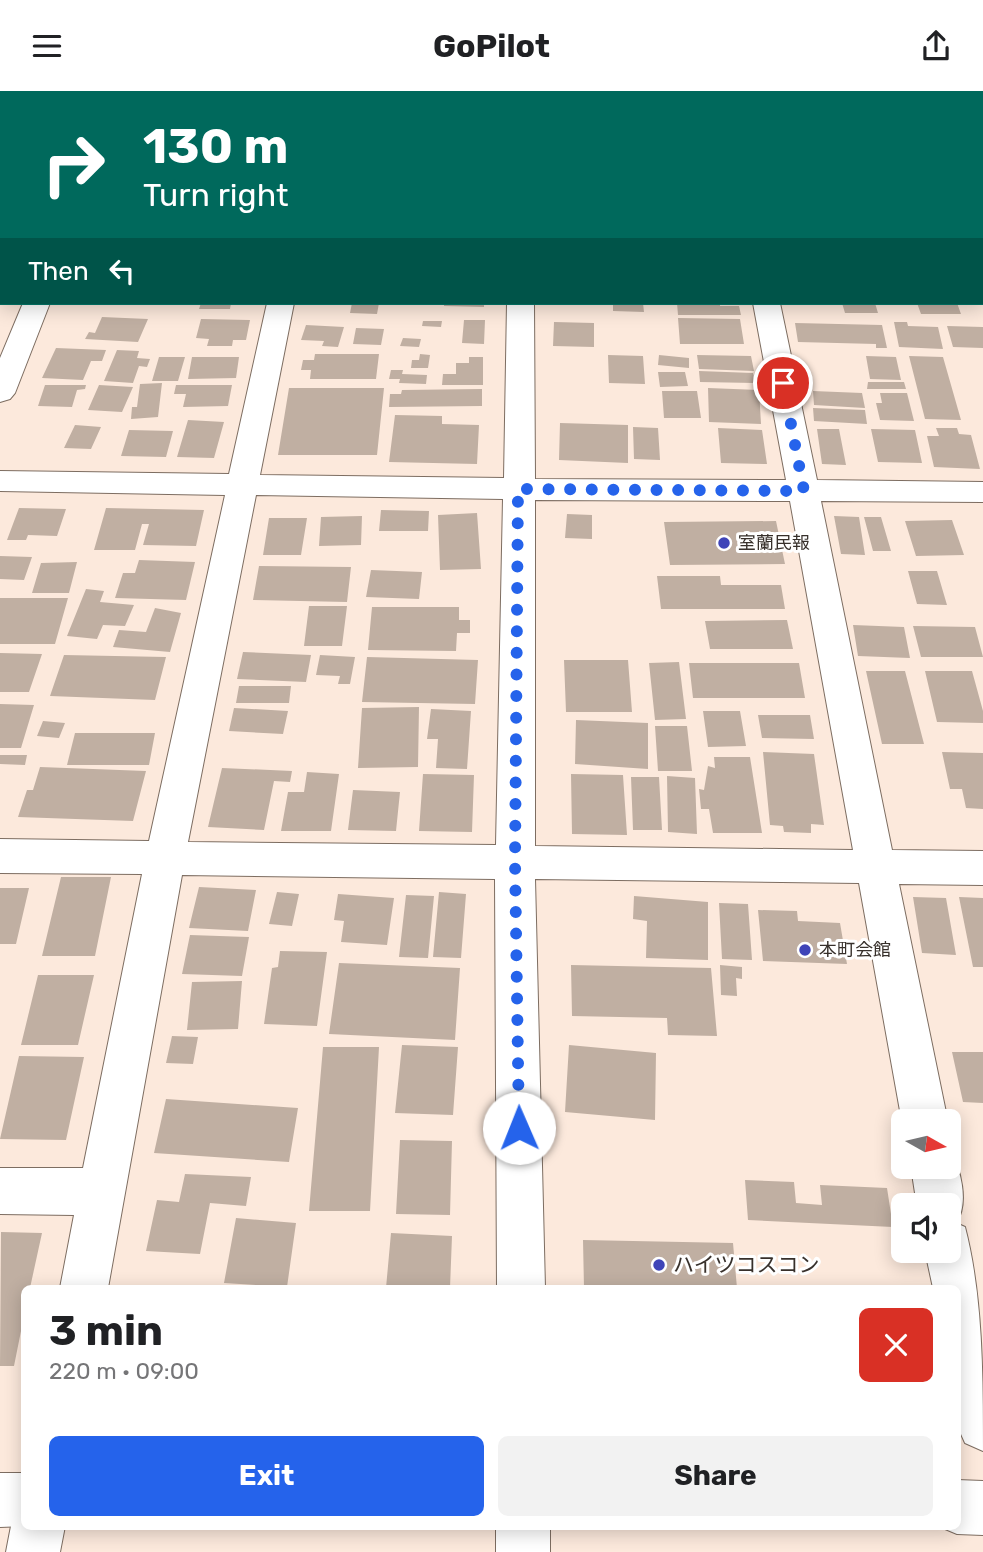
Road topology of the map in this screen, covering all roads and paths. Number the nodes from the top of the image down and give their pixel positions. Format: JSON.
{"nodes":[{"id":1,"x":35,"y":305,"type":"edge"},
{"id":2,"x":280,"y":305,"type":"edge"},
{"id":3,"x":521,"y":305,"type":"edge"},
{"id":4,"x":767,"y":305,"type":"edge"},
{"id":5,"x":0,"y":393,"type":"edge"},
{"id":6,"x":0,"y":481,"type":"edge"},
{"id":7,"x":243,"y":485,"type":"junction"},
{"id":8,"x":518,"y":489,"type":"junction"},
{"id":9,"x":804,"y":491,"type":"junction"},
{"id":10,"x":983,"y":492,"type":"edge"},
{"id":11,"x":0,"y":856,"type":"edge"},
{"id":12,"x":165,"y":858,"type":"junction"},
{"id":13,"x":515,"y":861,"type":"junction"},
{"id":14,"x":877,"y":867,"type":"junction"},
{"id":15,"x":983,"y":868,"type":"edge"},
{"id":16,"x":923,"y":1109,"type":"edge"},
{"id":17,"x":0,"y":1191,"type":"edge"},
{"id":18,"x":102,"y":1192,"type":"junction"},
{"id":19,"x":952,"y":1263,"type":"edge"},
{"id":20,"x":85,"y":1285,"type":"edge"},
{"id":21,"x":521,"y":1285,"type":"edge"},
{"id":22,"x":956,"y":1285,"type":"edge"},
{"id":23,"x":961,"y":1310,"type":"edge"},
{"id":24,"x":983,"y":1425,"type":"edge"},
{"id":25,"x":0,"y":1500,"type":"edge"},
{"id":26,"x":21,"y":1500,"type":"edge"},
{"id":27,"x":961,"y":1507,"type":"edge"},
{"id":28,"x":983,"y":1508,"type":"edge"},
{"id":29,"x":37,"y":1530,"type":"edge"},
{"id":30,"x":523,"y":1530,"type":"edge"},
{"id":31,"x":33,"y":1552,"type":"edge"},
{"id":32,"x":523,"y":1552,"type":"edge"}],
"edges":[{"from":1,"to":5,"type":"street"},
{"from":2,"to":7,"type":"street"},
{"from":3,"to":8,"type":"street"},
{"from":4,"to":9,"type":"street"},
{"from":6,"to":7,"type":"street"},
{"from":7,"to":8,"type":"street"},
{"from":7,"to":12,"type":"street"},
{"from":8,"to":9,"type":"street"},
{"from":8,"to":13,"type":"street"},
{"from":9,"to":10,"type":"street"},
{"from":9,"to":14,"type":"street"},
{"from":11,"to":12,"type":"street"},
{"from":12,"to":13,"type":"street"},
{"from":12,"to":18,"type":"street"},
{"from":13,"to":14,"type":"street"},
{"from":13,"to":21,"type":"street"},
{"from":14,"to":15,"type":"street"},
{"from":14,"to":16,"type":"street"},
{"from":17,"to":18,"type":"street"},
{"from":18,"to":20,"type":"street"},
{"from":19,"to":22,"type":"street"},
{"from":23,"to":24,"type":"street"},
{"from":25,"to":26,"type":"street"},
{"from":27,"to":28,"type":"street"},
{"from":29,"to":31,"type":"street"},
{"from":30,"to":32,"type":"street"}]}
